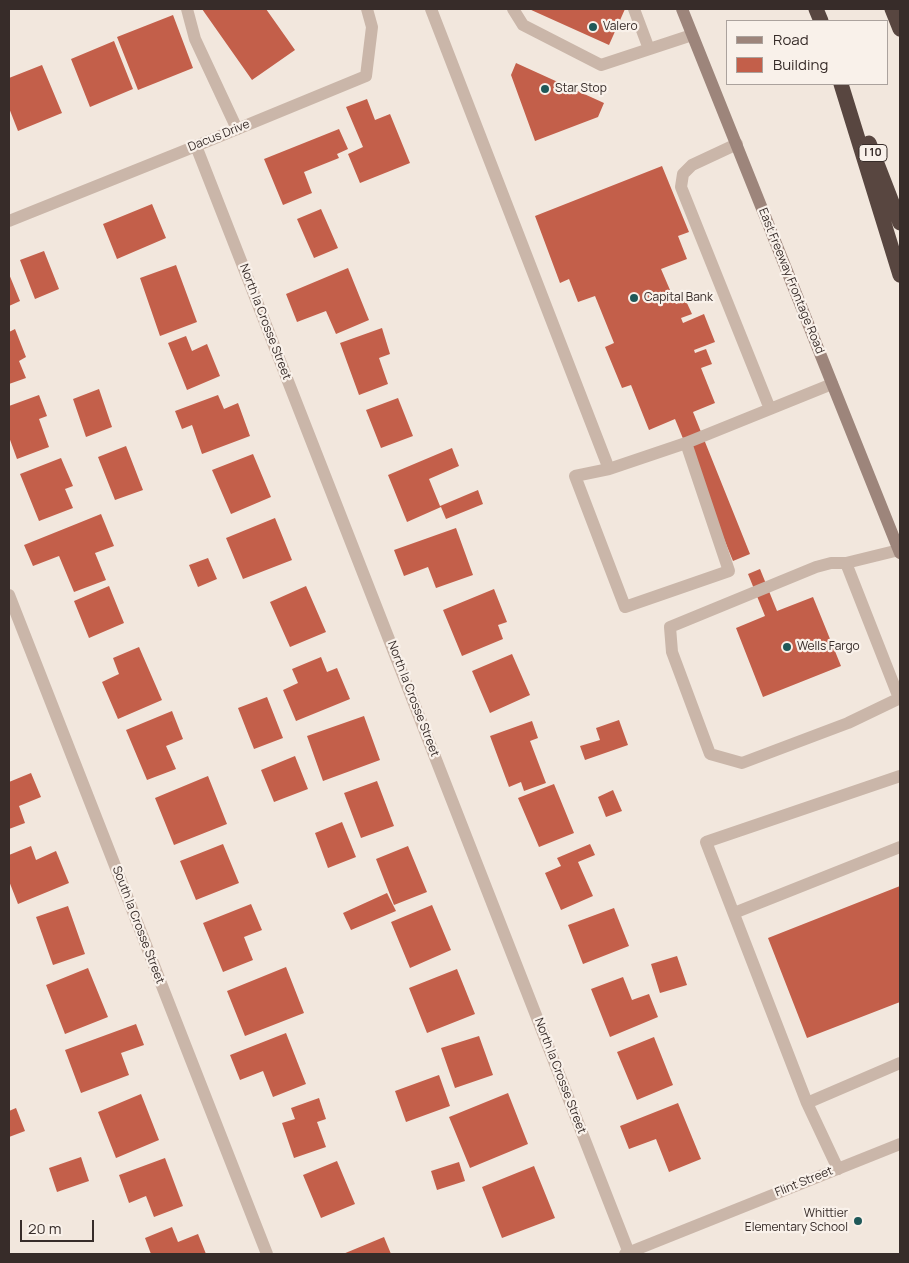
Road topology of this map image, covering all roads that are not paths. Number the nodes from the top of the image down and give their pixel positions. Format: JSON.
{"nodes":[{"id":1,"x":187,"y":9,"type":"edge"},
{"id":2,"x":367,"y":9,"type":"edge"},
{"id":3,"x":431,"y":9,"type":"edge"},
{"id":4,"x":513,"y":9,"type":"edge"},
{"id":5,"x":634,"y":9,"type":"edge"},
{"id":6,"x":682,"y":9,"type":"edge"},
{"id":7,"x":892,"y":9,"type":"edge"},
{"id":8,"x":900,"y":30,"type":"edge"},
{"id":9,"x":692,"y":35,"type":"junction"},
{"id":10,"x":649,"y":49,"type":"junction"},
{"id":11,"x":841,"y":85,"type":"edge"},
{"id":12,"x":846,"y":85,"type":"edge"},
{"id":13,"x":237,"y":129,"type":"junction"},
{"id":14,"x":736,"y":144,"type":"junction"},
{"id":15,"x":196,"y":146,"type":"junction"},
{"id":16,"x":9,"y":221,"type":"edge"},
{"id":17,"x":900,"y":223,"type":"edge"},
{"id":18,"x":900,"y":275,"type":"edge"},
{"id":19,"x":832,"y":384,"type":"junction"},
{"id":20,"x":770,"y":409,"type":"junction"},
{"id":21,"x":686,"y":443,"type":"junction"},
{"id":22,"x":609,"y":469,"type":"junction"},
{"id":23,"x":900,"y":552,"type":"edge"},
{"id":24,"x":846,"y":562,"type":"junction"},
{"id":25,"x":9,"y":595,"type":"edge"},
{"id":26,"x":900,"y":698,"type":"edge"},
{"id":27,"x":900,"y":776,"type":"edge"},
{"id":28,"x":900,"y":847,"type":"edge"},
{"id":29,"x":734,"y":913,"type":"junction"},
{"id":30,"x":900,"y":1063,"type":"edge"},
{"id":31,"x":807,"y":1103,"type":"junction"},
{"id":32,"x":900,"y":1144,"type":"edge"},
{"id":33,"x":838,"y":1169,"type":"junction"},
{"id":34,"x":627,"y":1253,"type":"edge"},
{"id":35,"x":267,"y":1254,"type":"edge"}],
"edges":[{"from":1,"to":13,"type":"street"},
{"from":2,"to":13,"type":"street","name":"Dacus Drive"},
{"from":3,"to":22,"type":"street"},
{"from":4,"to":10,"type":"street"},
{"from":5,"to":10,"type":"street"},
{"from":6,"to":9,"type":"main road","name":"East Freeway Frontage Road"},
{"from":7,"to":8,"type":"highway"},
{"from":9,"to":10,"type":"street"},
{"from":9,"to":14,"type":"main road","name":"East Freeway Frontage Road"},
{"from":11,"to":18,"type":"highway"},
{"from":12,"to":17,"type":"highway","number":"I 10"},
{"from":13,"to":15,"type":"street","name":"Dacus Drive"},
{"from":14,"to":19,"type":"main road","name":"East Freeway Frontage Road"},
{"from":14,"to":20,"type":"street"},
{"from":15,"to":16,"type":"street","name":"Dacus Drive"},
{"from":15,"to":34,"type":"street","name":"North la Crosse Street"},
{"from":19,"to":20,"type":"street"},
{"from":19,"to":23,"type":"main road","name":"East Freeway Frontage Road"},
{"from":20,"to":21,"type":"street"},
{"from":21,"to":22,"type":"street"},
{"from":21,"to":22,"type":"street"},
{"from":23,"to":24,"type":"street"},
{"from":24,"to":26,"type":"street"},
{"from":24,"to":26,"type":"street"},
{"from":25,"to":35,"type":"street","name":"South la Crosse Street"},
{"from":27,"to":29,"type":"street"},
{"from":28,"to":29,"type":"street"},
{"from":29,"to":31,"type":"street"},
{"from":30,"to":31,"type":"street"},
{"from":31,"to":33,"type":"street"},
{"from":32,"to":33,"type":"street","name":"Flint Street"},
{"from":33,"to":34,"type":"street","name":"Flint Street"}]}
